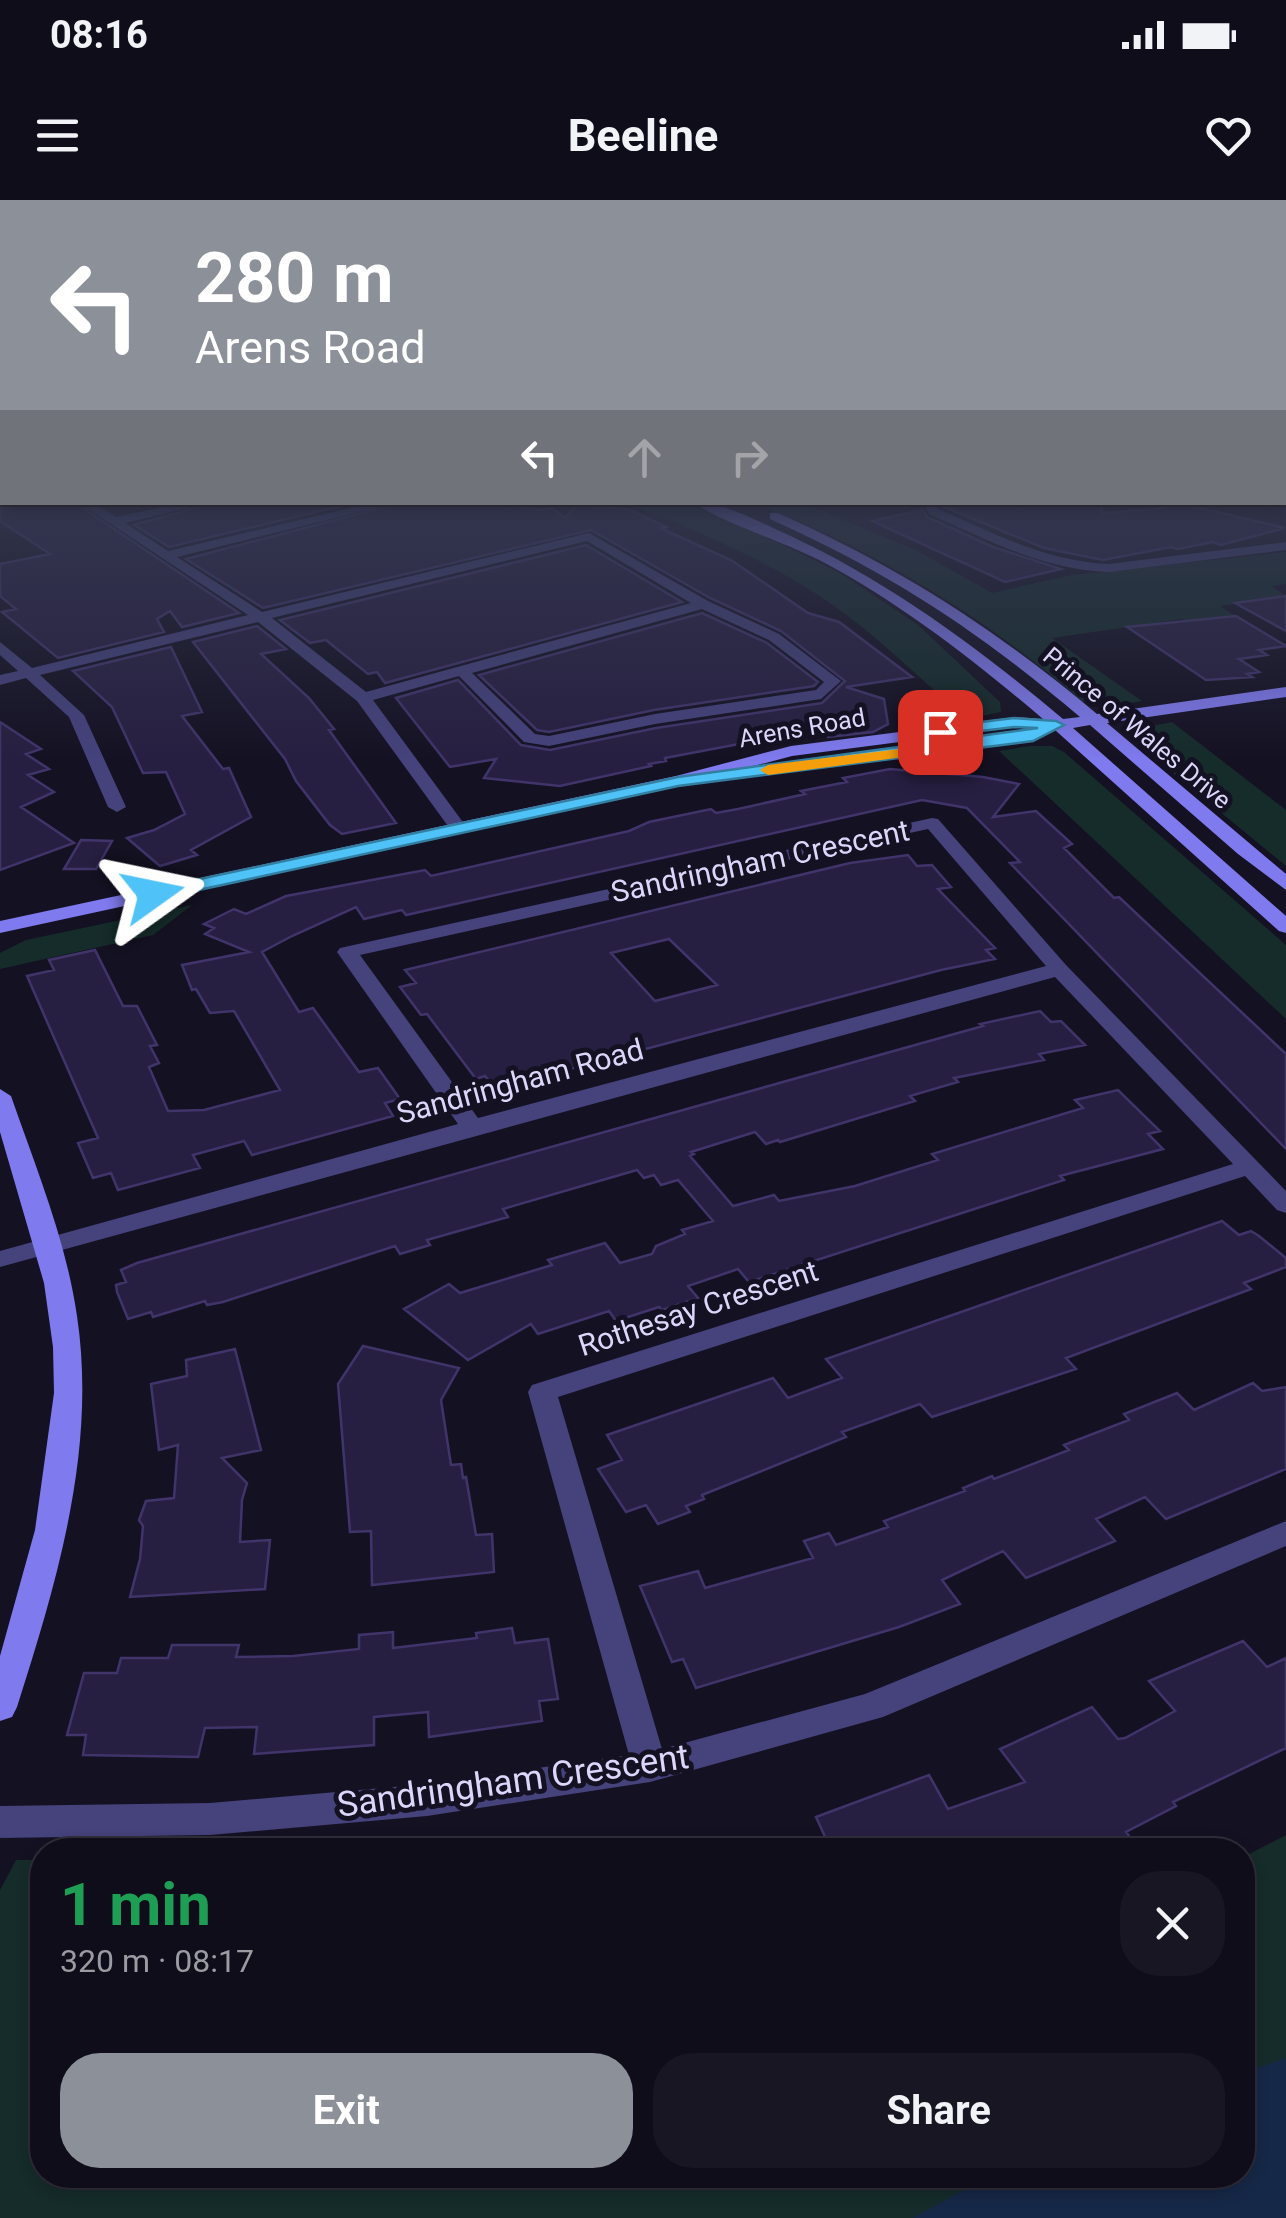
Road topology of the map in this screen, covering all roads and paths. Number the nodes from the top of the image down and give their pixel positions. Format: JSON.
{"nodes":[{"id":1,"x":193,"y":572,"type":"edge"},
{"id":2,"x":447,"y":572,"type":"edge"},
{"id":3,"x":649,"y":572,"type":"edge"},
{"id":4,"x":850,"y":572,"type":"edge"},
{"id":5,"x":891,"y":572,"type":"edge"},
{"id":6,"x":703,"y":604,"type":"junction"},
{"id":7,"x":262,"y":618,"type":"junction"},
{"id":8,"x":0,"y":647,"type":"edge"},
{"id":9,"x":29,"y":672,"type":"junction"},
{"id":10,"x":463,"y":672,"type":"junction"},
{"id":11,"x":0,"y":680,"type":"edge"},
{"id":12,"x":1286,"y":692,"type":"edge"},
{"id":13,"x":362,"y":698,"type":"junction"},
{"id":14,"x":1092,"y":720,"type":"junction"},
{"id":15,"x":1056,"y":725,"type":"junction"},
{"id":16,"x":116,"y":807,"type":"dead end"},
{"id":17,"x":459,"y":829,"type":"junction"},
{"id":18,"x":1286,"y":884,"type":"edge"},
{"id":19,"x":0,"y":927,"type":"edge"},
{"id":20,"x":1286,"y":927,"type":"edge"},
{"id":21,"x":1059,"y":970,"type":"junction"},
{"id":22,"x":0,"y":1096,"type":"edge"},
{"id":23,"x":472,"y":1127,"type":"junction"},
{"id":24,"x":1246,"y":1168,"type":"junction"},
{"id":25,"x":1286,"y":1205,"type":"edge"},
{"id":26,"x":48,"y":1246,"type":"junction"},
{"id":27,"x":0,"y":1259,"type":"edge"},
{"id":28,"x":1286,"y":1534,"type":"edge"},
{"id":29,"x":0,"y":1707,"type":"edge"},
{"id":30,"x":650,"y":1767,"type":"junction"},
{"id":31,"x":0,"y":1822,"type":"edge"}],
"edges":[{"from":1,"to":7,"type":"street"},
{"from":2,"to":7,"type":"street"},
{"from":3,"to":6,"type":"street"},
{"from":4,"to":15,"type":"main road","name":"Prince of Wales Drive"},
{"from":5,"to":14,"type":"main road","name":"Prince of Wales Drive"},
{"from":6,"to":10,"type":"street"},
{"from":6,"to":10,"type":"street"},
{"from":7,"to":9,"type":"street"},
{"from":7,"to":13,"type":"street"},
{"from":8,"to":9,"type":"street"},
{"from":9,"to":11,"type":"street"},
{"from":9,"to":16,"type":"street"},
{"from":10,"to":13,"type":"street"},
{"from":12,"to":14,"type":"main road","name":"Arens Road"},
{"from":13,"to":17,"type":"street"},
{"from":14,"to":15,"type":"main road","name":"Arens Road"},
{"from":14,"to":18,"type":"main road","name":"Prince of Wales Drive"},
{"from":15,"to":17,"type":"main road","name":"Arens Road"},
{"from":15,"to":20,"type":"main road","name":"Prince of Wales Drive"},
{"from":17,"to":19,"type":"main road","name":"Arens Road"},
{"from":21,"to":23,"type":"street","name":"Sandringham Road"},
{"from":21,"to":23,"type":"street","name":"Sandringham Crescent"},
{"from":21,"to":24,"type":"street","name":"Sandringham Crescent"},
{"from":22,"to":26,"type":"main road"},
{"from":23,"to":26,"type":"street","name":"Sandringham Road"},
{"from":24,"to":25,"type":"street","name":"Sandringham Crescent"},
{"from":24,"to":30,"type":"street","name":"Rothesay Crescent"},
{"from":26,"to":27,"type":"street","name":"Sandringham Road"},
{"from":26,"to":29,"type":"main road"},
{"from":28,"to":30,"type":"street","name":"Sandringham Crescent"},
{"from":30,"to":31,"type":"street","name":"Sandringham Crescent"}]}
